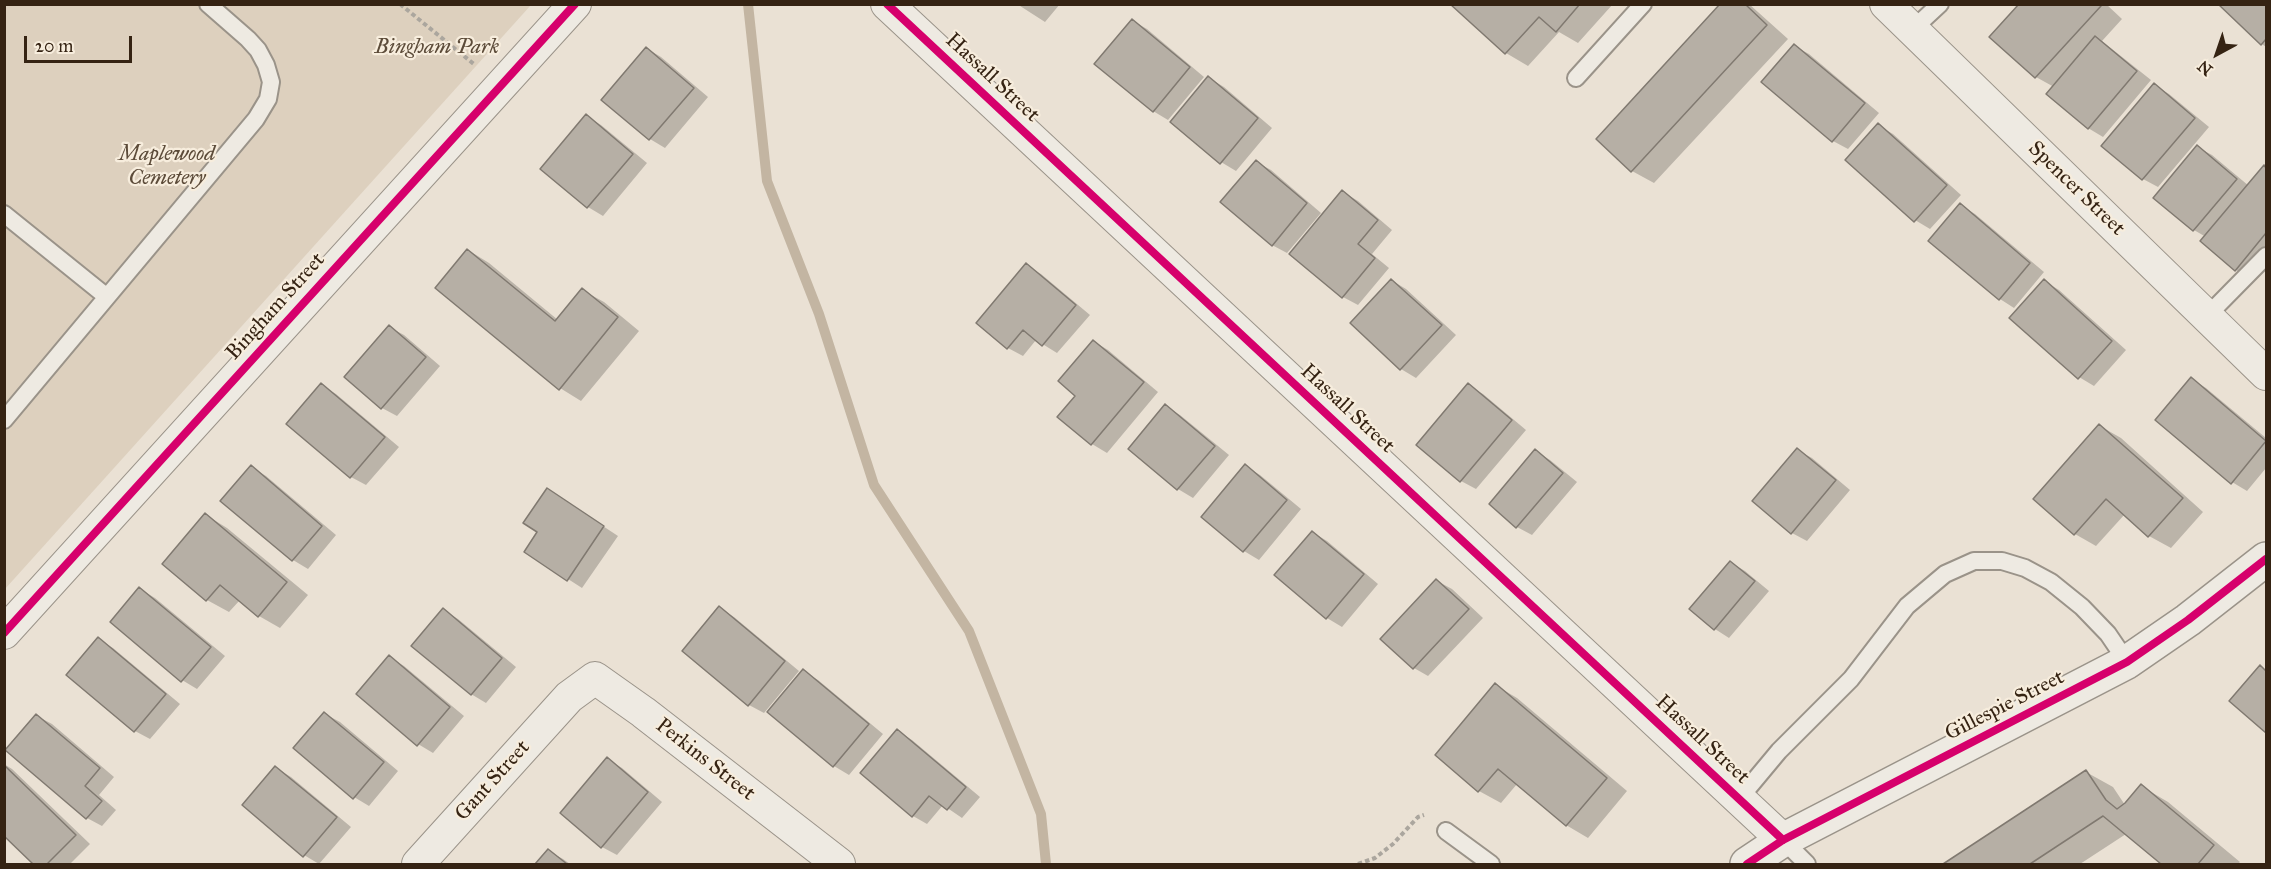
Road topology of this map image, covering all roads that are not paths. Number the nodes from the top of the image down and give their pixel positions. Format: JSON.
{"nodes":[{"id":1,"x":208,"y":4,"type":"edge"},
{"id":2,"x":575,"y":4,"type":"edge"},
{"id":3,"x":887,"y":4,"type":"edge"},
{"id":4,"x":1643,"y":4,"type":"edge"},
{"id":5,"x":1886,"y":4,"type":"edge"},
{"id":6,"x":1940,"y":4,"type":"edge"},
{"id":7,"x":1912,"y":30,"type":"junction"},
{"id":8,"x":1576,"y":78,"type":"dead end"},
{"id":9,"x":4,"y":214,"type":"edge"},
{"id":10,"x":2266,"y":256,"type":"edge"},
{"id":11,"x":107,"y":297,"type":"junction"},
{"id":12,"x":2207,"y":316,"type":"junction"},
{"id":13,"x":2266,"y":374,"type":"edge"},
{"id":14,"x":4,"y":420,"type":"edge"},
{"id":15,"x":2266,"y":559,"type":"edge"},
{"id":16,"x":4,"y":633,"type":"edge"},
{"id":17,"x":2127,"y":662,"type":"junction"},
{"id":18,"x":569,"y":697,"type":"joint"},
{"id":19,"x":1738,"y":799,"type":"junction"},
{"id":20,"x":1446,"y":831,"type":"road end"},
{"id":21,"x":1783,"y":840,"type":"junction"},
{"id":22,"x":418,"y":864,"type":"edge"},
{"id":23,"x":839,"y":864,"type":"edge"},
{"id":24,"x":1491,"y":864,"type":"edge"},
{"id":25,"x":1748,"y":864,"type":"edge"},
{"id":26,"x":1807,"y":864,"type":"edge"}],
"edges":[{"from":1,"to":11,"type":"lane"},
{"from":2,"to":16,"type":"street","name":"Bingham Street"},
{"from":3,"to":19,"type":"street","name":"Hassall Street"},
{"from":4,"to":8,"type":"lane"},
{"from":5,"to":7,"type":"street","name":"Spencer Street"},
{"from":6,"to":7,"type":"lane"},
{"from":7,"to":12,"type":"street","name":"Spencer Street"},
{"from":9,"to":11,"type":"lane"},
{"from":10,"to":12,"type":"lane"},
{"from":11,"to":14,"type":"lane"},
{"from":12,"to":13,"type":"street","name":"Spencer Street"},
{"from":15,"to":17,"type":"street","name":"Gillespie Street"},
{"from":17,"to":19,"type":"lane"},
{"from":17,"to":21,"type":"street","name":"Gillespie Street"},
{"from":18,"to":22,"type":"street","name":"Gant Street"},
{"from":18,"to":23,"type":"street","name":"Perkins Street"},
{"from":19,"to":21,"type":"street","name":"Hassall Street"},
{"from":20,"to":24,"type":"lane"},
{"from":21,"to":25,"type":"street","name":"Gillespie Street"},
{"from":21,"to":26,"type":"lane"}]}
